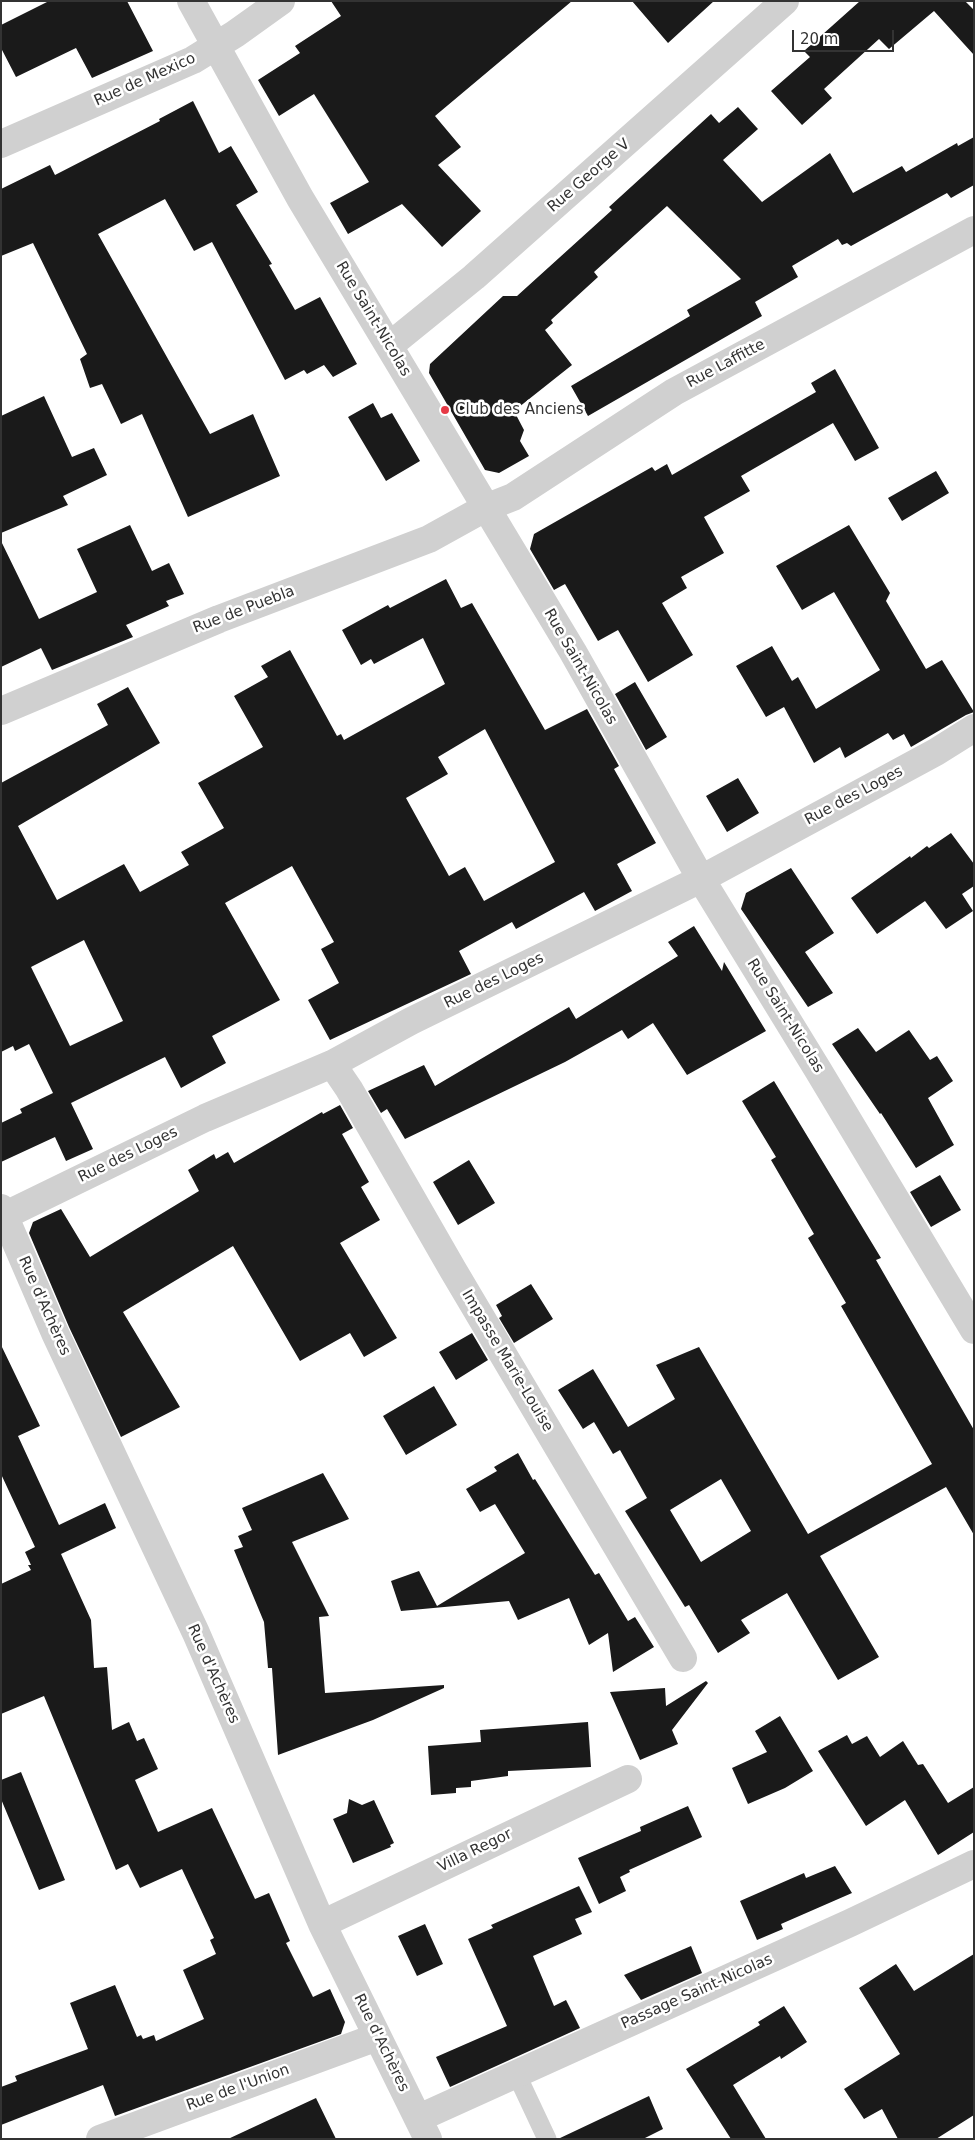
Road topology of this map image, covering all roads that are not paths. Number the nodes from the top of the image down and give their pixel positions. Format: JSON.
{"nodes":[{"id":1,"x":192,"y":1,"type":"edge"},
{"id":2,"x":281,"y":1,"type":"edge"},
{"id":3,"x":786,"y":1,"type":"edge"},
{"id":4,"x":217,"y":46,"type":"junction"},
{"id":5,"x":1,"y":144,"type":"edge"},
{"id":6,"x":974,"y":230,"type":"edge"},
{"id":7,"x":388,"y":346,"type":"junction"},
{"id":8,"x":485,"y":508,"type":"junction"},
{"id":9,"x":1,"y":711,"type":"edge"},
{"id":10,"x":974,"y":728,"type":"edge"},
{"id":11,"x":701,"y":879,"type":"junction"},
{"id":12,"x":332,"y":1064,"type":"junction"},
{"id":13,"x":3,"y":1212,"type":"edge"},
{"id":14,"x":974,"y":1330,"type":"edge"},
{"id":15,"x":683,"y":1658,"type":"dead end"},
{"id":16,"x":628,"y":1779,"type":"dead end"},
{"id":17,"x":974,"y":1864,"type":"edge"},
{"id":18,"x":322,"y":1924,"type":"junction"},
{"id":19,"x":377,"y":2037,"type":"junction"},
{"id":20,"x":516,"y":2073,"type":"junction"},
{"id":21,"x":423,"y":2128,"type":"edge"},
{"id":22,"x":146,"y":2131,"type":"edge"},
{"id":23,"x":100,"y":2139,"type":"edge"},
{"id":24,"x":546,"y":2139,"type":"edge"}],
"edges":[{"from":1,"to":4,"type":"street","name":"Rue Saint-Nicolas"},
{"from":2,"to":4,"type":"street","name":"Rue de Mexico"},
{"from":3,"to":7,"type":"street","name":"Rue George V"},
{"from":4,"to":5,"type":"street","name":"Rue de Mexico"},
{"from":4,"to":7,"type":"street","name":"Rue Saint-Nicolas"},
{"from":6,"to":8,"type":"street","name":"Rue Laffitte"},
{"from":7,"to":8,"type":"street","name":"Rue Saint-Nicolas"},
{"from":8,"to":9,"type":"street","name":"Rue de Puebla"},
{"from":8,"to":11,"type":"street","name":"Rue Saint-Nicolas"},
{"from":10,"to":11,"type":"street","name":"Rue des Loges"},
{"from":11,"to":12,"type":"street","name":"Rue des Loges"},
{"from":11,"to":14,"type":"street","name":"Rue Saint-Nicolas"},
{"from":12,"to":13,"type":"street","name":"Rue des Loges"},
{"from":12,"to":15,"type":"street","name":"Impasse Marie-Louise"},
{"from":13,"to":18,"type":"street","name":"Rue d'Achères"},
{"from":16,"to":18,"type":"street","name":"Villa Regor"},
{"from":17,"to":20,"type":"street","name":"Passage Saint-Nicolas"},
{"from":18,"to":19,"type":"street","name":"Rue d'Achères"},
{"from":19,"to":21,"type":"street","name":"Rue d'Achères"},
{"from":19,"to":22,"type":"street","name":"Rue de l'Union"},
{"from":20,"to":21,"type":"street","name":"Passage Saint-Nicolas"},
{"from":20,"to":24,"type":"lane"},
{"from":22,"to":23,"type":"street","name":"Rue de l'Union"}]}
